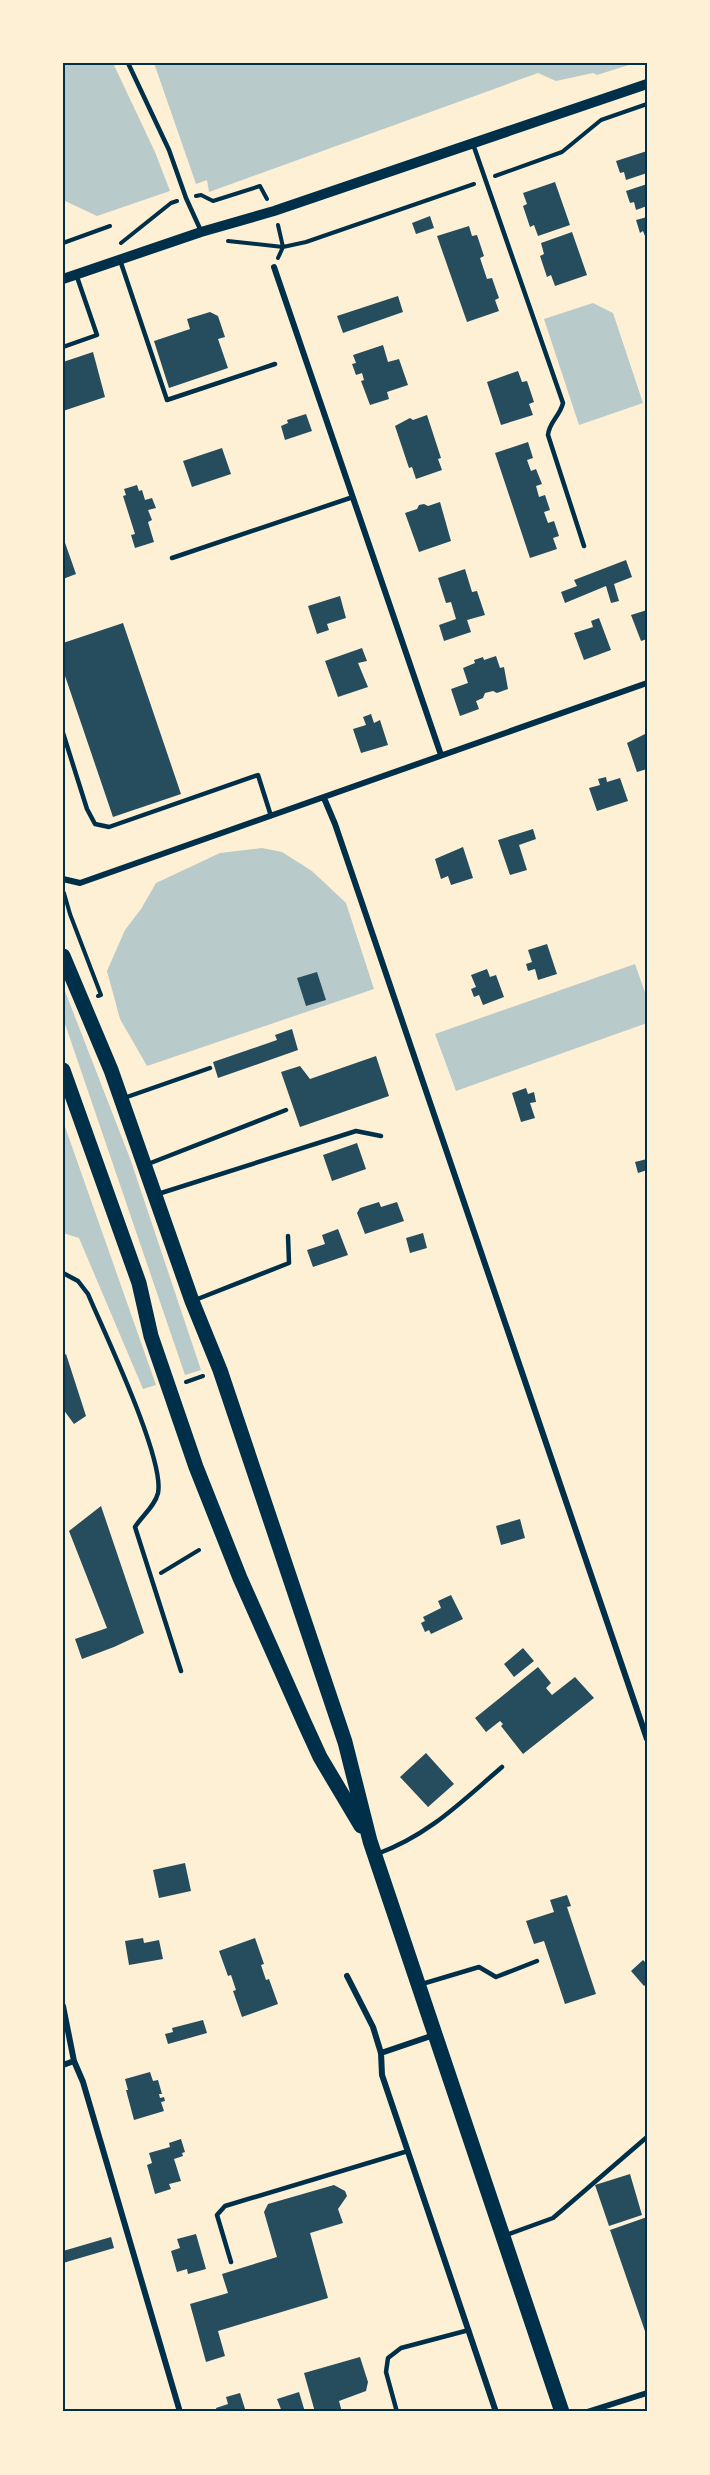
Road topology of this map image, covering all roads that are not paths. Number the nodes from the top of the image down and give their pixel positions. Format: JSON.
{"nodes":[{"id":1,"x":128,"y":63,"type":"edge"},
{"id":2,"x":647,"y":84,"type":"edge"},
{"id":3,"x":473,"y":144,"type":"junction"},
{"id":4,"x":201,"y":232,"type":"junction"},
{"id":5,"x":120,"y":260,"type":"junction"},
{"id":6,"x":274,"y":267,"type":"road end"},
{"id":7,"x":76,"y":274,"type":"junction"},
{"id":8,"x":63,"y":279,"type":"edge"},
{"id":9,"x":63,"y":346,"type":"edge"},
{"id":10,"x":275,"y":364,"type":"dead end"},
{"id":11,"x":352,"y":497,"type":"junction"},
{"id":12,"x":584,"y":546,"type":"dead end"},
{"id":13,"x":171,"y":558,"type":"dead end"},
{"id":14,"x":647,"y":683,"type":"edge"},
{"id":15,"x":63,"y":733,"type":"edge"},
{"id":16,"x":441,"y":755,"type":"junction"},
{"id":17,"x":324,"y":798,"type":"junction"},
{"id":18,"x":271,"y":817,"type":"junction"},
{"id":19,"x":63,"y":879,"type":"edge"},
{"id":20,"x":63,"y":956,"type":"edge"},
{"id":21,"x":210,"y":1068,"type":"dead end"},
{"id":22,"x":63,"y":1070,"type":"edge"},
{"id":23,"x":121,"y":1099,"type":"junction"},
{"id":24,"x":286,"y":1110,"type":"dead end"},
{"id":25,"x":381,"y":1136,"type":"dead end"},
{"id":26,"x":146,"y":1165,"type":"junction"},
{"id":27,"x":156,"y":1195,"type":"junction"},
{"id":28,"x":288,"y":1236,"type":"dead end"},
{"id":29,"x":63,"y":1273,"type":"edge"},
{"id":30,"x":192,"y":1301,"type":"junction"},
{"id":31,"x":181,"y":1671,"type":"dead end"},
{"id":32,"x":647,"y":1739,"type":"edge"},
{"id":33,"x":502,"y":1767,"type":"dead end"},
{"id":34,"x":372,"y":1848,"type":"junction"},
{"id":35,"x":537,"y":1961,"type":"dead end"},
{"id":36,"x":346,"y":1976,"type":"dead end"},
{"id":37,"x":420,"y":1985,"type":"junction"},
{"id":38,"x":63,"y":2006,"type":"edge"},
{"id":39,"x":436,"y":2034,"type":"junction"},
{"id":40,"x":381,"y":2053,"type":"junction"},
{"id":41,"x":74,"y":2061,"type":"junction"},
{"id":42,"x":63,"y":2065,"type":"edge"},
{"id":43,"x":647,"y":2137,"type":"edge"},
{"id":44,"x":408,"y":2151,"type":"junction"},
{"id":45,"x":503,"y":2236,"type":"junction"},
{"id":46,"x":231,"y":2262,"type":"dead end"},
{"id":47,"x":469,"y":2330,"type":"junction"},
{"id":48,"x":647,"y":2394,"type":"edge"},
{"id":49,"x":180,"y":2412,"type":"edge"},
{"id":50,"x":397,"y":2412,"type":"edge"},
{"id":51,"x":496,"y":2412,"type":"edge"},
{"id":52,"x":562,"y":2412,"type":"edge"},
{"id":53,"x":587,"y":2412,"type":"edge"}],
"edges":[{"from":1,"to":4,"type":"lane"},
{"from":2,"to":3,"type":"street"},
{"from":3,"to":4,"type":"street"},
{"from":3,"to":12,"type":"lane"},
{"from":4,"to":5,"type":"street"},
{"from":5,"to":7,"type":"street"},
{"from":5,"to":10,"type":"lane"},
{"from":6,"to":11,"type":"street"},
{"from":7,"to":8,"type":"street"},
{"from":7,"to":9,"type":"lane"},
{"from":11,"to":13,"type":"lane"},
{"from":11,"to":16,"type":"street"},
{"from":14,"to":16,"type":"street"},
{"from":15,"to":18,"type":"lane"},
{"from":16,"to":17,"type":"street"},
{"from":17,"to":18,"type":"street"},
{"from":17,"to":32,"type":"street"},
{"from":18,"to":19,"type":"street"},
{"from":20,"to":23,"type":"main road"},
{"from":21,"to":23,"type":"lane"},
{"from":22,"to":34,"type":"main road"},
{"from":23,"to":26,"type":"main road"},
{"from":24,"to":26,"type":"lane"},
{"from":25,"to":27,"type":"lane"},
{"from":26,"to":27,"type":"main road"},
{"from":27,"to":30,"type":"main road"},
{"from":28,"to":30,"type":"lane"},
{"from":29,"to":31,"type":"lane"},
{"from":30,"to":34,"type":"main road"},
{"from":33,"to":34,"type":"lane"},
{"from":34,"to":37,"type":"main road"},
{"from":35,"to":37,"type":"lane"},
{"from":36,"to":40,"type":"street"},
{"from":37,"to":39,"type":"main road"},
{"from":38,"to":41,"type":"street"},
{"from":39,"to":40,"type":"street"},
{"from":39,"to":45,"type":"main road"},
{"from":40,"to":44,"type":"street"},
{"from":41,"to":42,"type":"street"},
{"from":41,"to":49,"type":"street"},
{"from":43,"to":45,"type":"lane"},
{"from":44,"to":46,"type":"lane"},
{"from":44,"to":47,"type":"street"},
{"from":45,"to":52,"type":"main road"},
{"from":47,"to":50,"type":"lane"},
{"from":47,"to":51,"type":"street"},
{"from":48,"to":53,"type":"street"}]}
